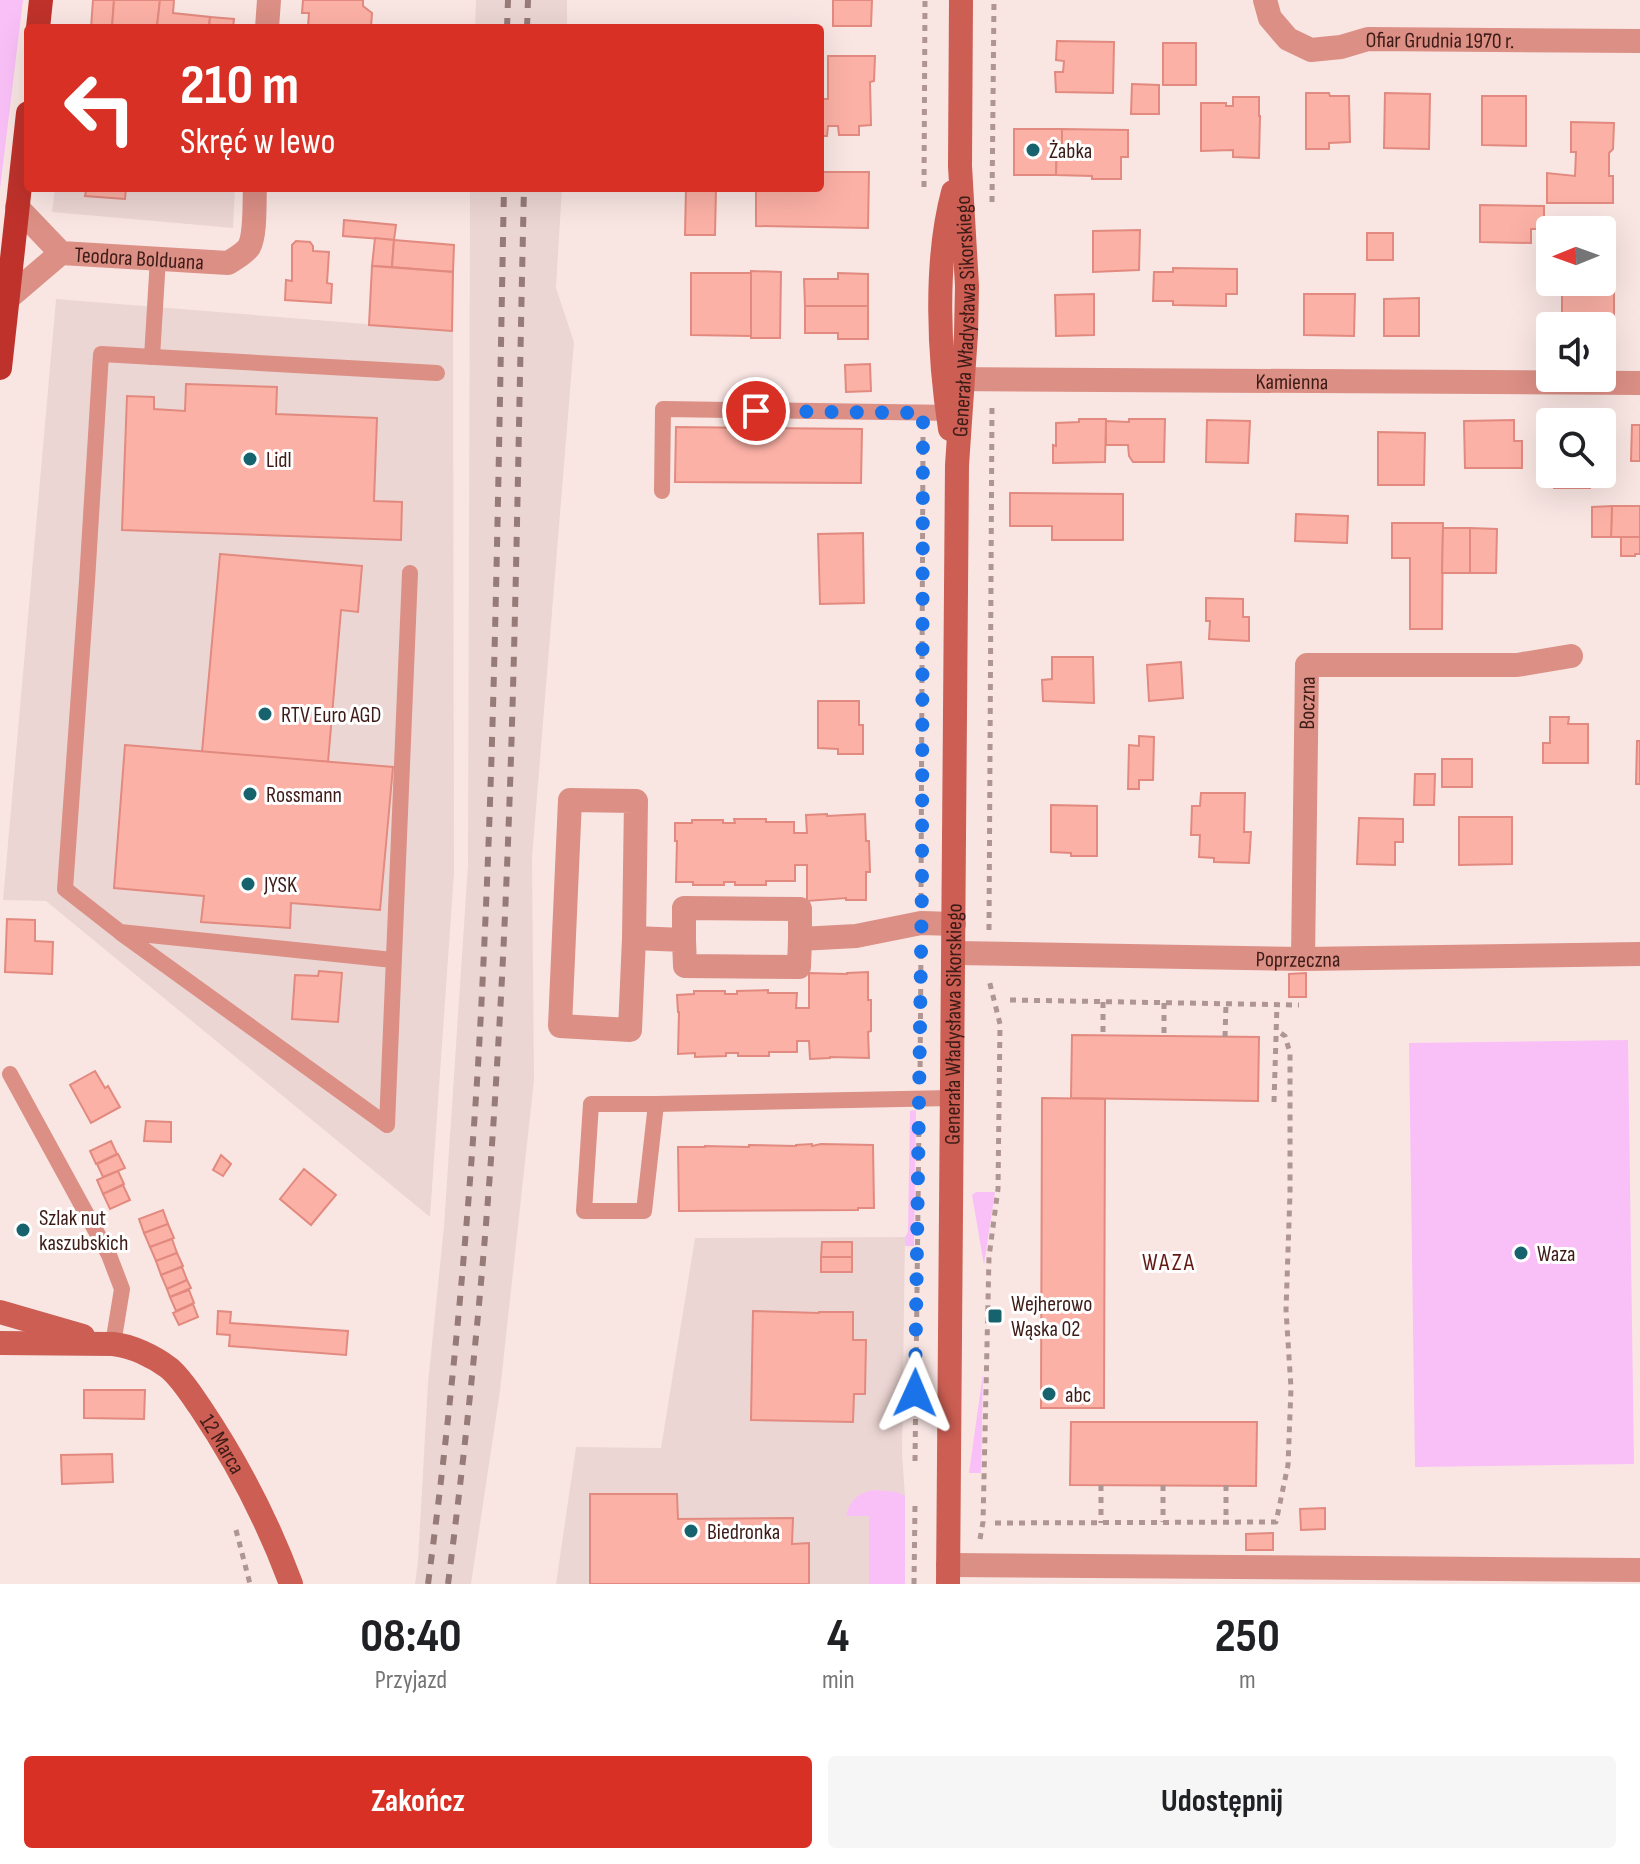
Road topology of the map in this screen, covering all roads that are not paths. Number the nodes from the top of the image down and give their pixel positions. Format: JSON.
{"nodes":[{"id":1,"x":41,"y":0,"type":"edge"},
{"id":2,"x":269,"y":0,"type":"edge"},
{"id":3,"x":961,"y":0,"type":"edge"},
{"id":4,"x":1265,"y":0,"type":"edge"},
{"id":5,"x":38,"y":24,"type":"edge"},
{"id":6,"x":267,"y":24,"type":"edge"},
{"id":7,"x":1640,"y":41,"type":"edge"},
{"id":8,"x":24,"y":147,"type":"edge"},
{"id":9,"x":255,"y":192,"type":"edge"},
{"id":10,"x":17,"y":207,"type":"junction"},
{"id":11,"x":61,"y":253,"type":"junction"},
{"id":12,"x":158,"y":258,"type":"junction"},
{"id":13,"x":6,"y":300,"type":"junction"},
{"id":14,"x":152,"y":357,"type":"junction"},
{"id":15,"x":0,"y":368,"type":"edge"},
{"id":16,"x":437,"y":373,"type":"dead end"},
{"id":17,"x":954,"y":379,"type":"junction"},
{"id":18,"x":1640,"y":383,"type":"edge"},
{"id":19,"x":954,"y":413,"type":"junction"},
{"id":20,"x":662,"y":491,"type":"dead end"},
{"id":21,"x":410,"y":573,"type":"dead end"},
{"id":22,"x":1571,"y":656,"type":"dead end"},
{"id":23,"x":954,"y":924,"type":"junction"},
{"id":24,"x":120,"y":932,"type":"junction"},
{"id":25,"x":634,"y":938,"type":"junction"},
{"id":26,"x":800,"y":939,"type":"junction"},
{"id":27,"x":684,"y":940,"type":"junction"},
{"id":28,"x":954,"y":953,"type":"junction"},
{"id":29,"x":1640,"y":954,"type":"edge"},
{"id":30,"x":1303,"y":959,"type":"junction"},
{"id":31,"x":393,"y":960,"type":"junction"},
{"id":32,"x":10,"y":1074,"type":"dead end"},
{"id":33,"x":952,"y":1098,"type":"junction"},
{"id":34,"x":656,"y":1104,"type":"junction"},
{"id":35,"x":0,"y":1312,"type":"edge"},
{"id":36,"x":0,"y":1343,"type":"edge"},
{"id":37,"x":113,"y":1344,"type":"junction"},
{"id":38,"x":1640,"y":1570,"type":"edge"},
{"id":39,"x":948,"y":1574,"type":"edge"},
{"id":40,"x":291,"y":1584,"type":"edge"}],
"edges":[{"from":1,"to":5,"type":"main road"},
{"from":2,"to":6,"type":"street"},
{"from":3,"to":17,"type":"street","name":"Generała Władysława Sikorskiego"},
{"from":4,"to":7,"type":"street","name":"Ofiar Grudnia 1970 r."},
{"from":8,"to":10,"type":"main road"},
{"from":9,"to":12,"type":"street","name":"Teodora Bolduana"},
{"from":10,"to":11,"type":"street","name":"Teodora Bolduana"},
{"from":10,"to":13,"type":"main road"},
{"from":11,"to":12,"type":"street","name":"Teodora Bolduana"},
{"from":11,"to":13,"type":"street","name":"Teodora Bolduana"},
{"from":12,"to":14,"type":"lane"},
{"from":13,"to":15,"type":"main road"},
{"from":14,"to":16,"type":"lane"},
{"from":14,"to":24,"type":"lane"},
{"from":17,"to":18,"type":"street","name":"Kamienna"},
{"from":17,"to":19,"type":"street","name":"Generała Władysława Sikorskiego"},
{"from":19,"to":20,"type":"lane"},
{"from":19,"to":23,"type":"street","name":"Generała Władysława Sikorskiego"},
{"from":21,"to":31,"type":"lane"},
{"from":22,"to":30,"type":"street","name":"Boczna"},
{"from":23,"to":26,"type":"street"},
{"from":23,"to":28,"type":"street","name":"Generała Władysława Sikorskiego"},
{"from":24,"to":31,"type":"lane"},
{"from":24,"to":31,"type":"lane"},
{"from":25,"to":25,"type":"street"},
{"from":25,"to":27,"type":"street"},
{"from":26,"to":27,"type":"street"},
{"from":26,"to":27,"type":"street"},
{"from":28,"to":30,"type":"street","name":"Poprzeczna"},
{"from":28,"to":33,"type":"street","name":"Generała Władysława Sikorskiego"},
{"from":29,"to":30,"type":"street","name":"Poprzeczna"},
{"from":32,"to":37,"type":"lane"},
{"from":33,"to":34,"type":"lane"},
{"from":33,"to":39,"type":"street","name":"Generała Władysława Sikorskiego"},
{"from":34,"to":34,"type":"lane"},
{"from":35,"to":37,"type":"street","name":"12 Marca"},
{"from":36,"to":37,"type":"street","name":"12 Marca"},
{"from":37,"to":40,"type":"street","name":"12 Marca"},
{"from":38,"to":39,"type":"street"}]}
